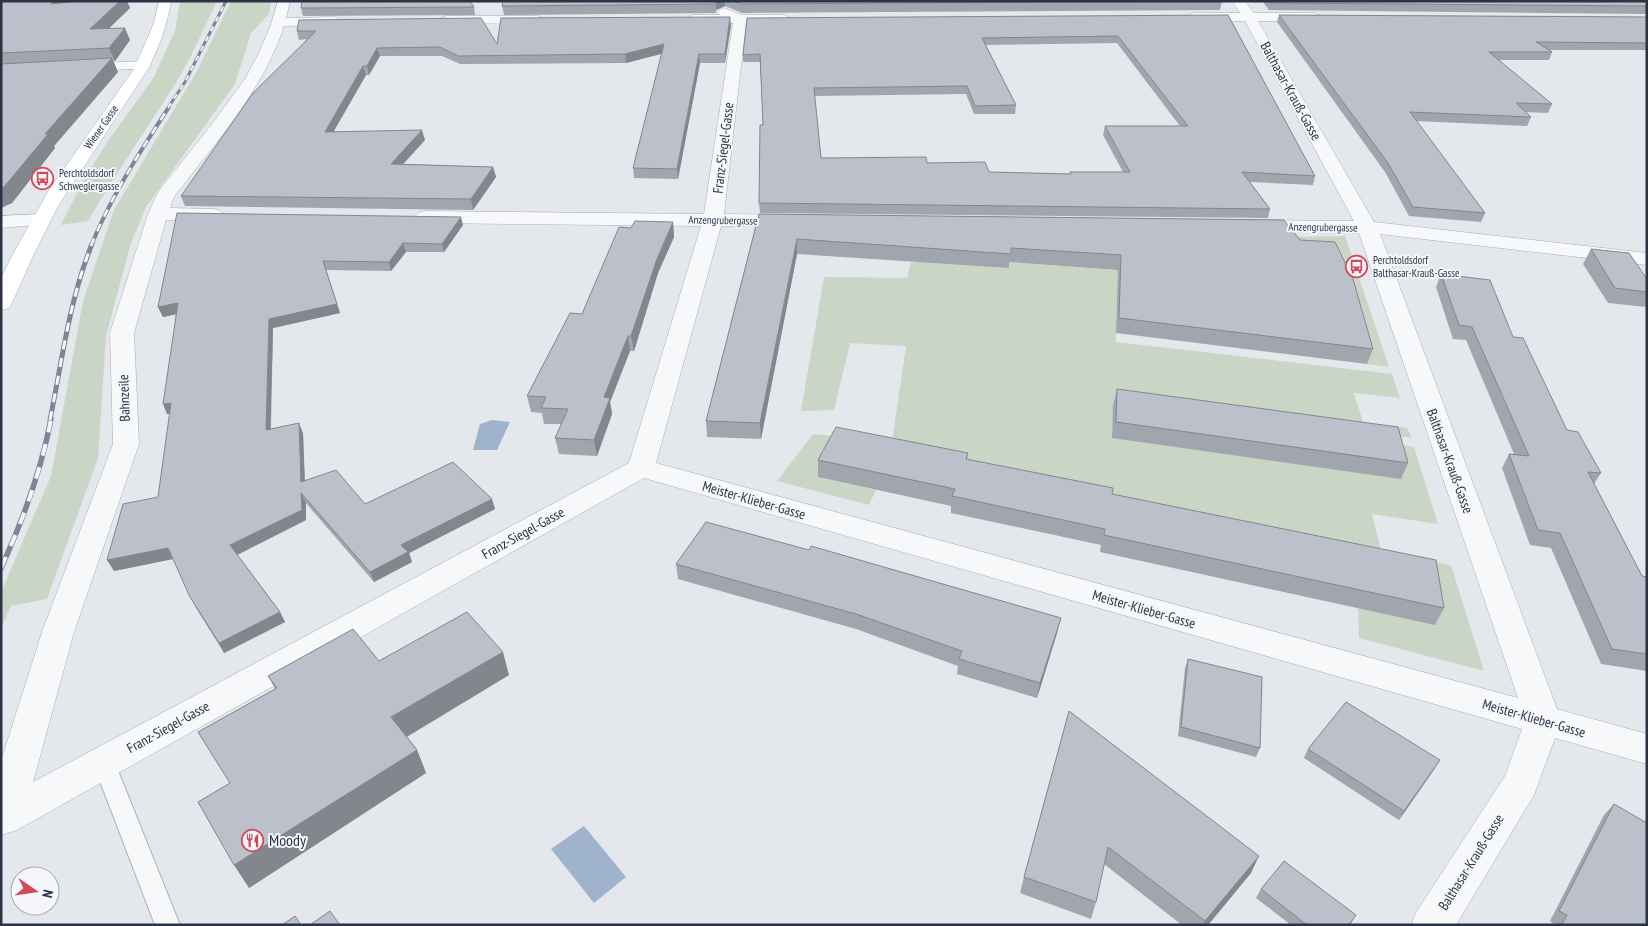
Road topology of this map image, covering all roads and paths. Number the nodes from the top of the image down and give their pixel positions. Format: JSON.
{"nodes":[{"id":1,"x":164,"y":1,"type":"edge"},
{"id":2,"x":1238,"y":1,"type":"edge"},
{"id":3,"x":710,"y":5,"type":"edge"},
{"id":4,"x":282,"y":12,"type":"edge"},
{"id":5,"x":1249,"y":16,"type":"junction"},
{"id":6,"x":1179,"y":17,"type":"edge"},
{"id":7,"x":1329,"y":17,"type":"edge"},
{"id":8,"x":740,"y":19,"type":"junction"},
{"id":9,"x":800,"y":19,"type":"edge"},
{"id":10,"x":436,"y":20,"type":"edge"},
{"id":11,"x":554,"y":20,"type":"edge"},
{"id":12,"x":681,"y":20,"type":"edge"},
{"id":13,"x":347,"y":21,"type":"edge"},
{"id":14,"x":144,"y":64,"type":"junction"},
{"id":15,"x":60,"y":69,"type":"edge"},
{"id":16,"x":158,"y":214,"type":"junction"},
{"id":17,"x":229,"y":215,"type":"edge"},
{"id":18,"x":407,"y":217,"type":"edge"},
{"id":19,"x":40,"y":220,"type":"junction"},
{"id":20,"x":714,"y":220,"type":"junction"},
{"id":21,"x":813,"y":221,"type":"edge"},
{"id":22,"x":1,"y":222,"type":"edge"},
{"id":23,"x":1238,"y":226,"type":"edge"},
{"id":24,"x":1367,"y":227,"type":"junction"},
{"id":25,"x":1647,"y":259,"type":"edge"},
{"id":26,"x":1,"y":303,"type":"edge"},
{"id":27,"x":641,"y":468,"type":"junction"},
{"id":28,"x":1543,"y":720,"type":"junction"},
{"id":29,"x":1647,"y":749,"type":"edge"},
{"id":30,"x":104,"y":762,"type":"junction"},
{"id":31,"x":2,"y":818,"type":"edge"},
{"id":32,"x":168,"y":925,"type":"edge"},
{"id":33,"x":1432,"y":925,"type":"edge"}],
"edges":[{"from":1,"to":14,"type":"main road","name":"Wiener Gasse"},
{"from":2,"to":5,"type":"street","name":"Balthasar-Krauß-Gasse"},
{"from":3,"to":8,"type":"street"},
{"from":4,"to":13,"type":"street"},
{"from":4,"to":16,"type":"street","name":"Bahnzeile"},
{"from":5,"to":6,"type":"street"},
{"from":5,"to":7,"type":"street"},
{"from":5,"to":24,"type":"street","name":"Balthasar-Krauß-Gasse"},
{"from":8,"to":9,"type":"street"},
{"from":8,"to":12,"type":"street"},
{"from":8,"to":20,"type":"street","name":"Franz-Siegel-Gasse"},
{"from":10,"to":11,"type":"street"},
{"from":14,"to":15,"type":"street"},
{"from":14,"to":19,"type":"main road","name":"Wiener Gasse"},
{"from":16,"to":17,"type":"street"},
{"from":16,"to":31,"type":"street","name":"Bahnzeile"},
{"from":18,"to":20,"type":"street","name":"Anzengrubergasse"},
{"from":19,"to":22,"type":"street"},
{"from":19,"to":26,"type":"main road","name":"Wiener Gasse"},
{"from":20,"to":21,"type":"street","name":"Anzengrubergasse"},
{"from":20,"to":27,"type":"street","name":"Franz-Siegel-Gasse"},
{"from":23,"to":24,"type":"street","name":"Anzengrubergasse"},
{"from":24,"to":25,"type":"street","name":"Anzengrubergasse"},
{"from":24,"to":28,"type":"street","name":"Balthasar-Krauß-Gasse"},
{"from":27,"to":28,"type":"street","name":"Meister-Klieber-Gasse"},
{"from":27,"to":30,"type":"street","name":"Franz-Siegel-Gasse"},
{"from":28,"to":29,"type":"street","name":"Meister-Klieber-Gasse"},
{"from":28,"to":33,"type":"street","name":"Balthasar-Krauß-Gasse"},
{"from":30,"to":31,"type":"street","name":"Franz-Siegel-Gasse"},
{"from":30,"to":32,"type":"lane"}]}
